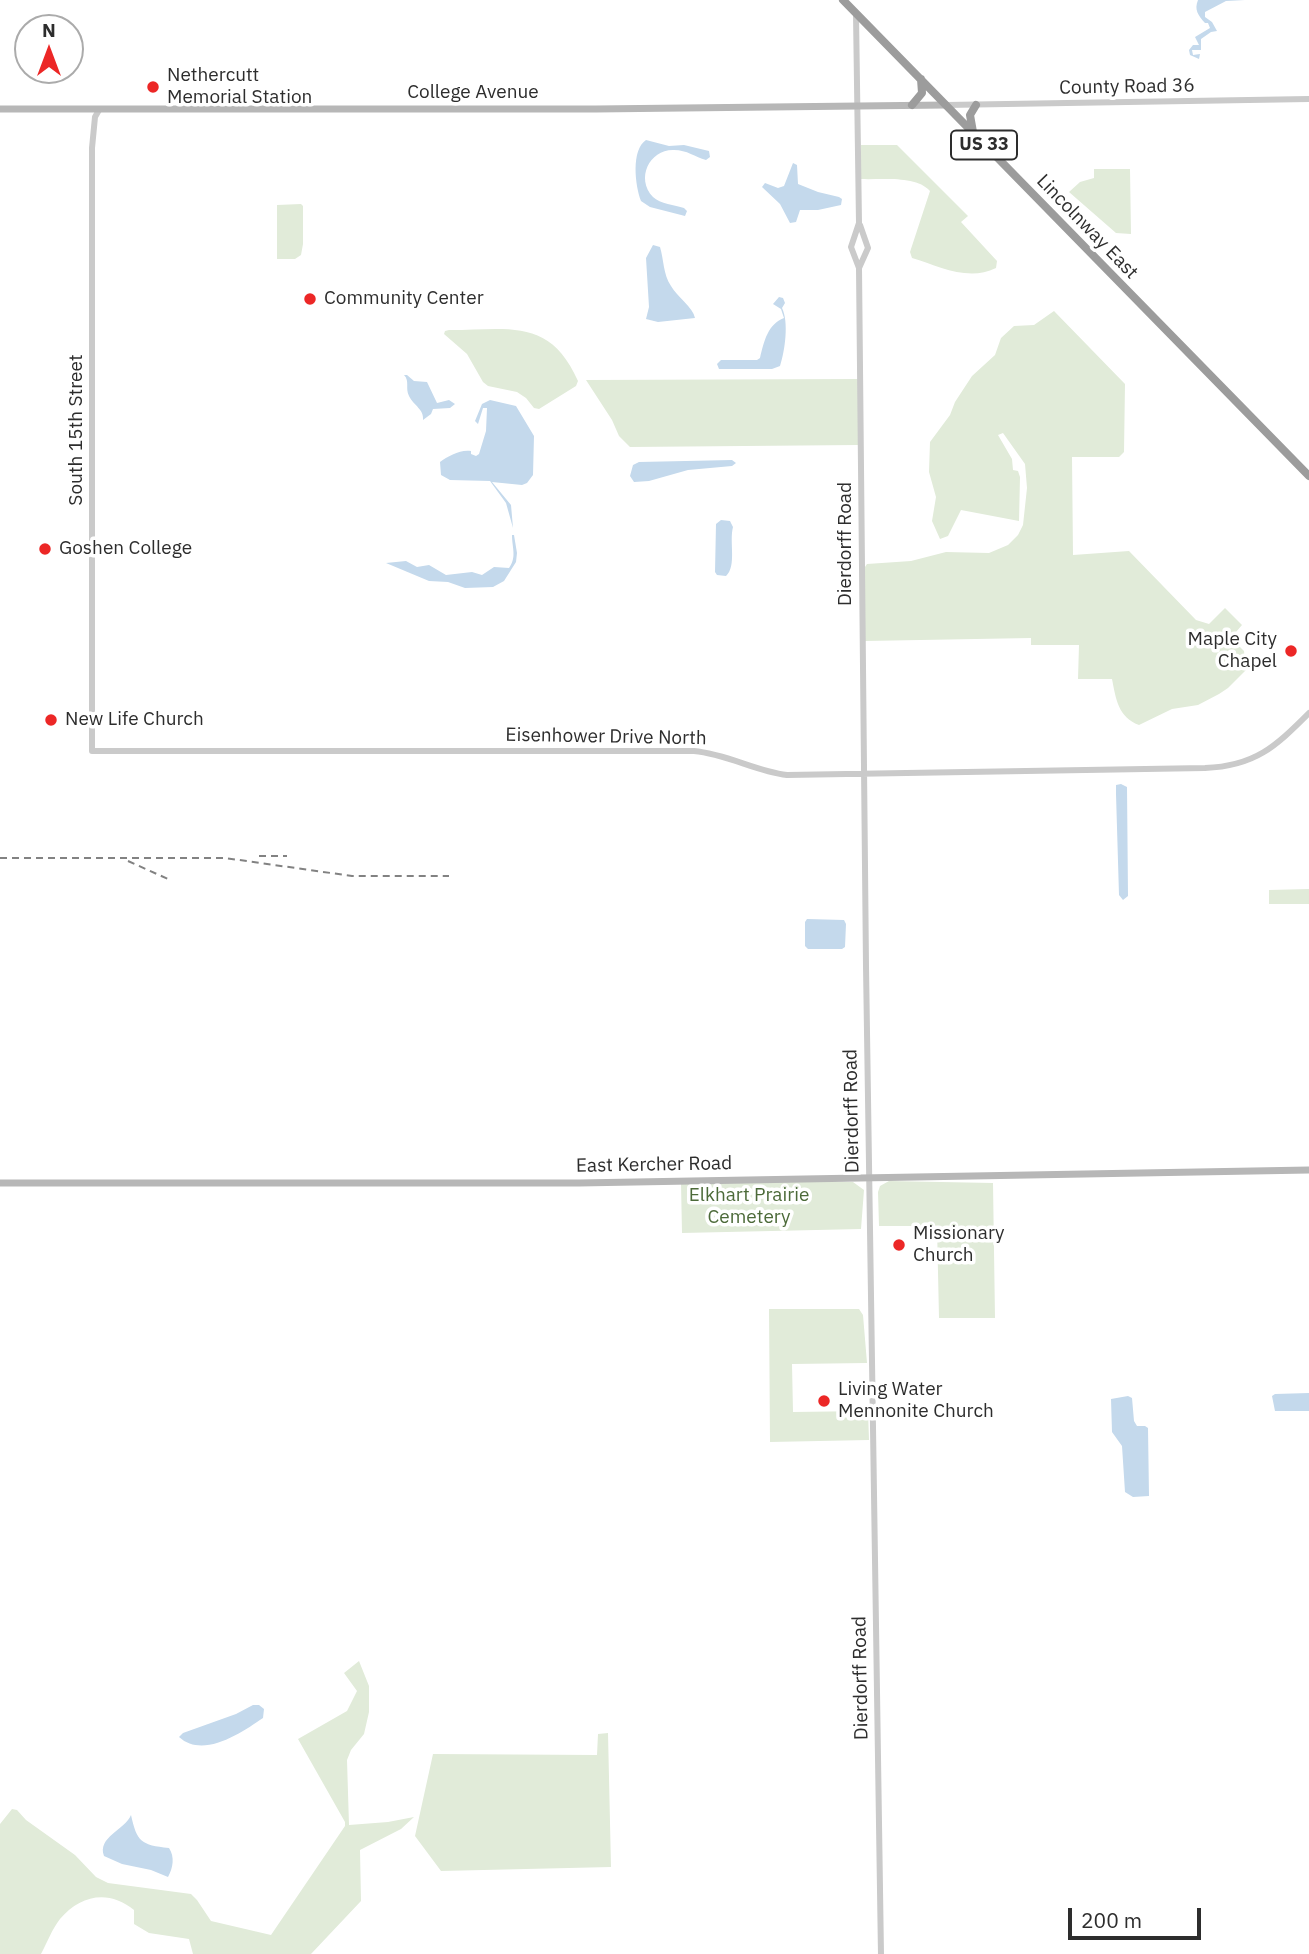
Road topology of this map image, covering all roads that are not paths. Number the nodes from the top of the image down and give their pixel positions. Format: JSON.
{"nodes":[{"id":1,"x":843,"y":0,"type":"edge"},
{"id":2,"x":856,"y":13,"type":"junction"},
{"id":3,"x":921,"y":79,"type":"junction"},
{"id":4,"x":1309,"y":99,"type":"edge"},
{"id":5,"x":858,"y":105,"type":"junction"},
{"id":6,"x":912,"y":105,"type":"junction"},
{"id":7,"x":946,"y":105,"type":"junction"},
{"id":8,"x":976,"y":105,"type":"junction"},
{"id":9,"x":0,"y":109,"type":"edge"},
{"id":10,"x":99,"y":110,"type":"junction"},
{"id":11,"x":973,"y":132,"type":"junction"},
{"id":12,"x":859,"y":223,"type":"junction"},
{"id":13,"x":866,"y":241,"type":"junction"},
{"id":14,"x":853,"y":242,"type":"junction"},
{"id":15,"x":854,"y":254,"type":"junction"},
{"id":16,"x":865,"y":254,"type":"junction"},
{"id":17,"x":859,"y":268,"type":"junction"},
{"id":18,"x":1309,"y":476,"type":"edge"},
{"id":19,"x":1309,"y":713,"type":"edge"},
{"id":20,"x":92,"y":751,"type":"joint"},
{"id":21,"x":864,"y":775,"type":"junction"},
{"id":22,"x":1309,"y":1170,"type":"edge"},
{"id":23,"x":869,"y":1176,"type":"junction"},
{"id":24,"x":0,"y":1183,"type":"edge"},
{"id":25,"x":881,"y":1954,"type":"edge"}],
"edges":[{"from":1,"to":2,"type":"highway","name":"Lincolnway East","number":"US 33"},
{"from":2,"to":3,"type":"highway","name":"Lincolnway East","number":"US 33"},
{"from":2,"to":5,"type":"street","name":"Dierdorff Road"},
{"from":3,"to":6,"type":"highway"},
{"from":3,"to":7,"type":"highway","name":"Lincolnway East","number":"US 33"},
{"from":4,"to":8,"type":"street","name":"County Road 36"},
{"from":5,"to":6,"type":"main road","name":"College Avenue"},
{"from":5,"to":10,"type":"main road","name":"College Avenue"},
{"from":5,"to":12,"type":"street","name":"Dierdorff Road"},
{"from":6,"to":7,"type":"main road","name":"College Avenue"},
{"from":7,"to":8,"type":"street","name":"County Road 36"},
{"from":7,"to":11,"type":"highway","name":"Lincolnway East","number":"US 33"},
{"from":8,"to":11,"type":"highway"},
{"from":9,"to":10,"type":"main road","name":"College Avenue"},
{"from":10,"to":20,"type":"street","name":"South 15th Street"},
{"from":11,"to":18,"type":"highway","name":"Lincolnway East","number":"US 33"},
{"from":12,"to":13,"type":"street","name":"Dierdorff Road"},
{"from":12,"to":14,"type":"street","name":"Dierdorff Road"},
{"from":13,"to":14,"type":"street"},
{"from":13,"to":16,"type":"street","name":"Dierdorff Road"},
{"from":14,"to":15,"type":"street","name":"Dierdorff Road"},
{"from":15,"to":16,"type":"street"},
{"from":15,"to":17,"type":"street","name":"Dierdorff Road"},
{"from":16,"to":17,"type":"street","name":"Dierdorff Road"},
{"from":17,"to":21,"type":"street","name":"Dierdorff Road"},
{"from":19,"to":21,"type":"street","name":"Eisenhower Drive North"},
{"from":20,"to":21,"type":"street","name":"Eisenhower Drive North"},
{"from":21,"to":23,"type":"street","name":"Dierdorff Road"},
{"from":22,"to":23,"type":"main road","name":"East Kercher Road"},
{"from":23,"to":24,"type":"main road","name":"East Kercher Road"},
{"from":23,"to":25,"type":"street","name":"Dierdorff Road"}]}
